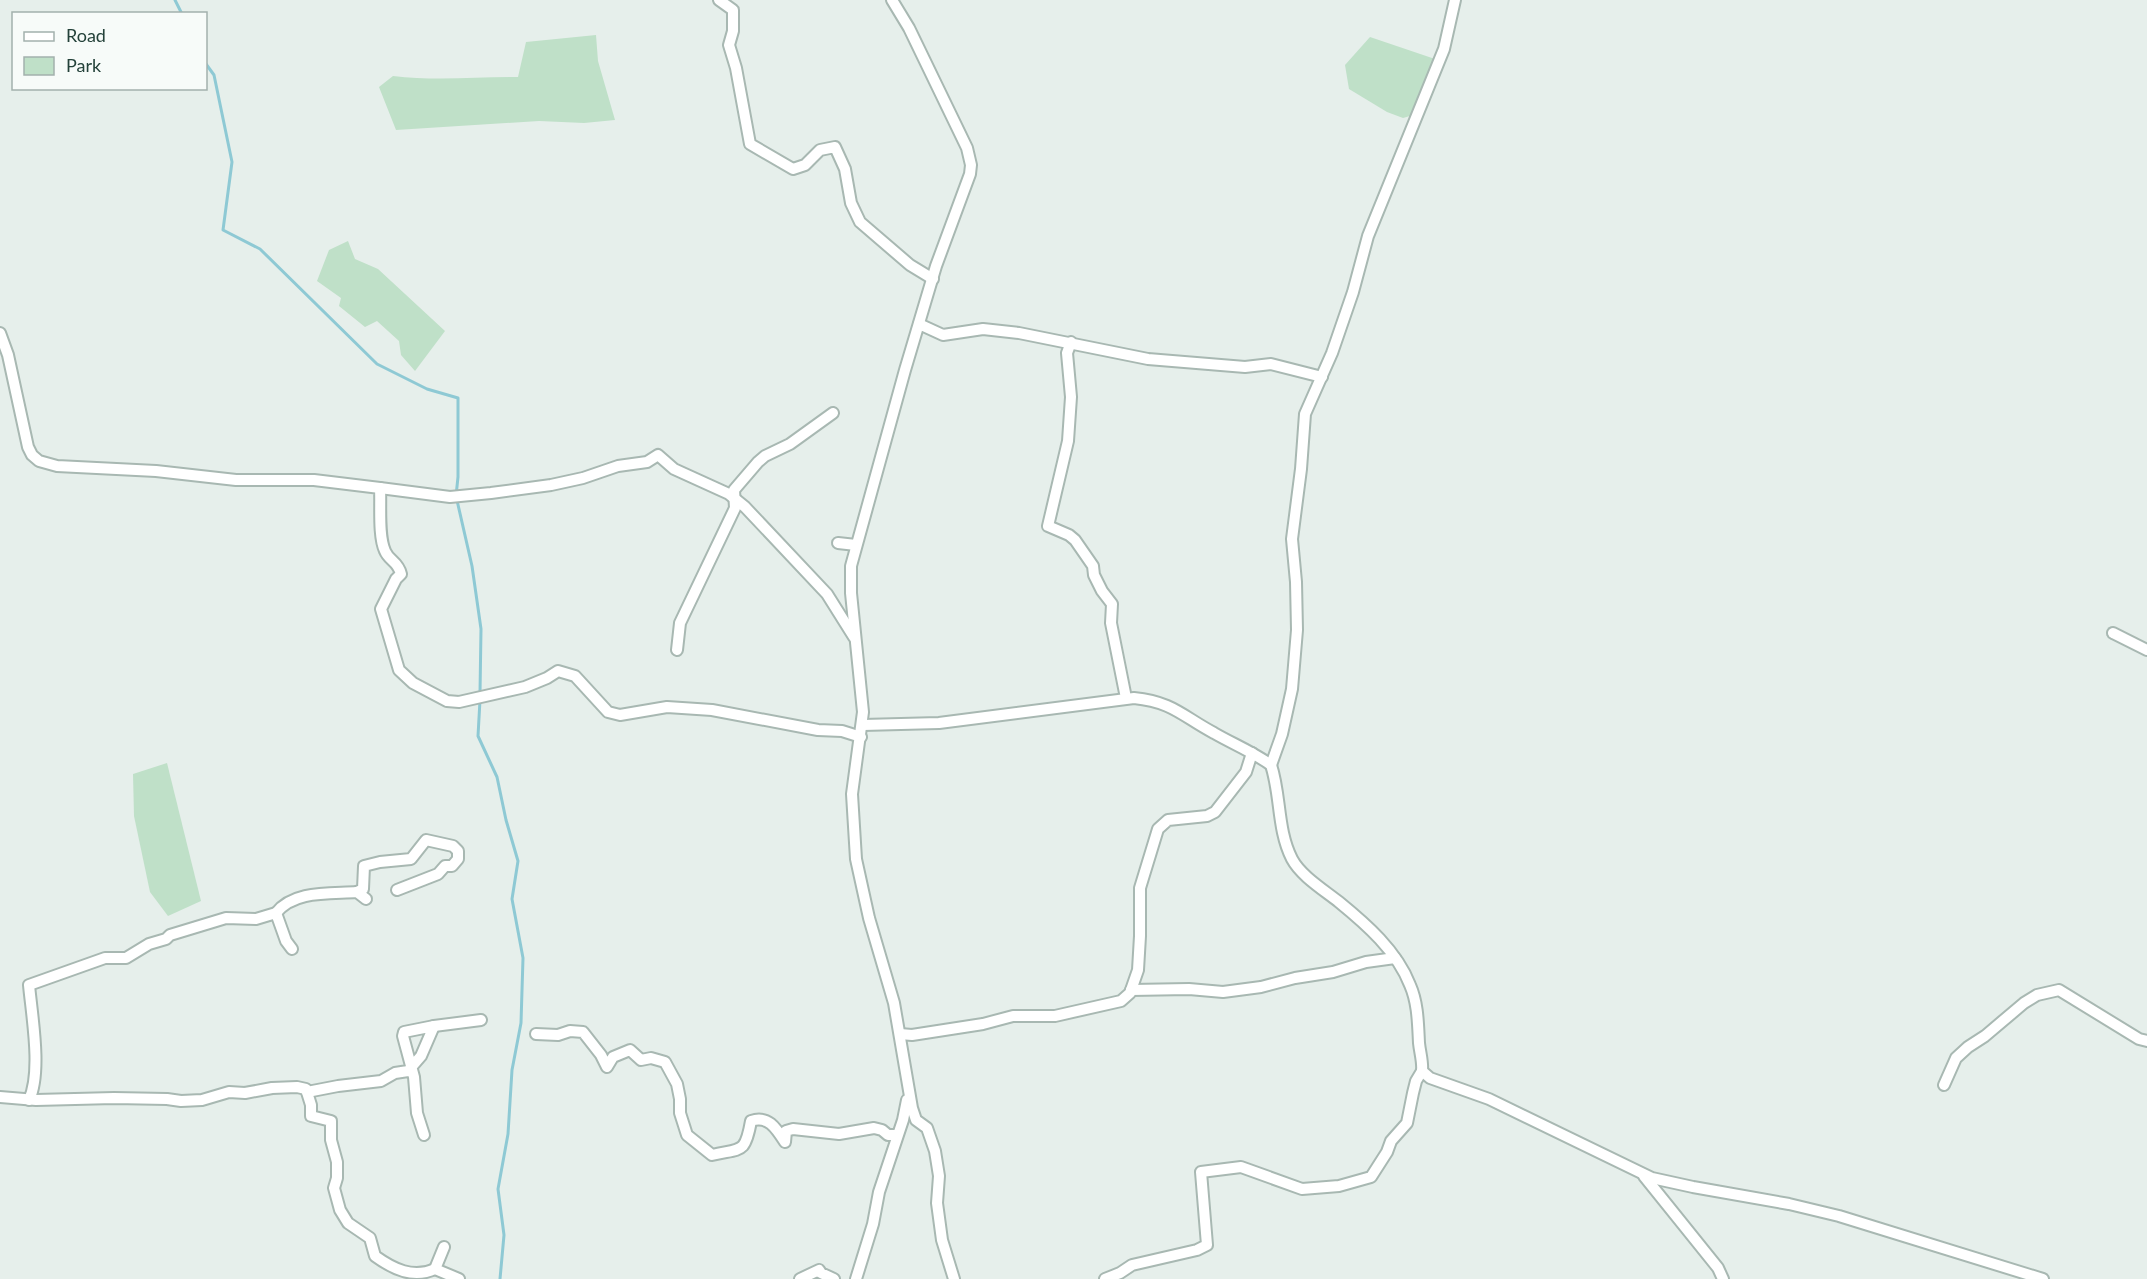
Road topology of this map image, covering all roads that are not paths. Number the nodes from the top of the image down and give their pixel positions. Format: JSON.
{"nodes":[{"id":1,"x":719,"y":0,"type":"edge"},
{"id":2,"x":892,"y":0,"type":"edge"},
{"id":3,"x":1455,"y":0,"type":"edge"},
{"id":4,"x":933,"y":279,"type":"junction"},
{"id":5,"x":919,"y":324,"type":"junction"},
{"id":6,"x":0,"y":333,"type":"edge"},
{"id":7,"x":1071,"y":342,"type":"junction"},
{"id":8,"x":1322,"y":378,"type":"junction"},
{"id":9,"x":833,"y":413,"type":"dead end"},
{"id":10,"x":380,"y":488,"type":"junction"},
{"id":11,"x":734,"y":497,"type":"junction"},
{"id":12,"x":838,"y":543,"type":"dead end"},
{"id":13,"x":856,"y":545,"type":"junction"},
{"id":14,"x":2113,"y":633,"type":"dead end"},
{"id":15,"x":856,"y":640,"type":"junction"},
{"id":16,"x":676,"y":650,"type":"dead end"},
{"id":17,"x":2147,"y":650,"type":"edge"},
{"id":18,"x":1126,"y":698,"type":"junction"},
{"id":19,"x":863,"y":725,"type":"junction"},
{"id":20,"x":861,"y":737,"type":"junction"},
{"id":21,"x":1252,"y":753,"type":"junction"},
{"id":22,"x":1271,"y":765,"type":"junction"},
{"id":23,"x":398,"y":890,"type":"dead end"},
{"id":24,"x":276,"y":912,"type":"junction"},
{"id":25,"x":289,"y":945,"type":"dead end"},
{"id":26,"x":1395,"y":958,"type":"junction"},
{"id":27,"x":1131,"y":990,"type":"junction"},
{"id":28,"x":481,"y":1020,"type":"dead end"},
{"id":29,"x":434,"y":1026,"type":"junction"},
{"id":30,"x":536,"y":1034,"type":"dead end"},
{"id":31,"x":900,"y":1034,"type":"junction"},
{"id":32,"x":2147,"y":1041,"type":"edge"},
{"id":33,"x":411,"y":1067,"type":"junction"},
{"id":34,"x":1422,"y":1071,"type":"junction"},
{"id":35,"x":1944,"y":1085,"type":"dead end"},
{"id":36,"x":308,"y":1092,"type":"junction"},
{"id":37,"x":908,"y":1094,"type":"junction"},
{"id":38,"x":0,"y":1097,"type":"edge"},
{"id":39,"x":29,"y":1100,"type":"junction"},
{"id":40,"x":424,"y":1135,"type":"dead end"},
{"id":41,"x":897,"y":1135,"type":"junction"},
{"id":42,"x":1640,"y":1172,"type":"junction"},
{"id":43,"x":444,"y":1247,"type":"dead end"},
{"id":44,"x":435,"y":1269,"type":"junction"},
{"id":45,"x":459,"y":1279,"type":"edge"},
{"id":46,"x":800,"y":1279,"type":"edge"},
{"id":47,"x":834,"y":1279,"type":"edge"},
{"id":48,"x":856,"y":1279,"type":"edge"},
{"id":49,"x":954,"y":1279,"type":"edge"},
{"id":50,"x":1106,"y":1279,"type":"edge"},
{"id":51,"x":1723,"y":1279,"type":"edge"},
{"id":52,"x":2043,"y":1279,"type":"edge"}],
"edges":[{"from":1,"to":4,"type":"street"},
{"from":2,"to":4,"type":"street"},
{"from":3,"to":8,"type":"street"},
{"from":4,"to":5,"type":"street"},
{"from":5,"to":7,"type":"street"},
{"from":5,"to":13,"type":"street"},
{"from":6,"to":10,"type":"street"},
{"from":7,"to":8,"type":"street"},
{"from":7,"to":18,"type":"street"},
{"from":8,"to":22,"type":"street"},
{"from":9,"to":11,"type":"street"},
{"from":10,"to":11,"type":"street"},
{"from":10,"to":20,"type":"street"},
{"from":11,"to":15,"type":"street"},
{"from":11,"to":16,"type":"street"},
{"from":12,"to":13,"type":"street"},
{"from":13,"to":15,"type":"street"},
{"from":14,"to":17,"type":"street"},
{"from":15,"to":19,"type":"street"},
{"from":18,"to":19,"type":"street"},
{"from":18,"to":21,"type":"street"},
{"from":19,"to":20,"type":"street"},
{"from":20,"to":31,"type":"street"},
{"from":21,"to":22,"type":"street"},
{"from":21,"to":27,"type":"street"},
{"from":22,"to":26,"type":"street"},
{"from":23,"to":24,"type":"street"},
{"from":24,"to":25,"type":"street"},
{"from":24,"to":39,"type":"street"},
{"from":26,"to":27,"type":"street"},
{"from":26,"to":34,"type":"street"},
{"from":27,"to":31,"type":"street"},
{"from":28,"to":29,"type":"street"},
{"from":29,"to":33,"type":"street"},
{"from":29,"to":33,"type":"street"},
{"from":30,"to":41,"type":"street"},
{"from":31,"to":37,"type":"street"},
{"from":32,"to":35,"type":"street"},
{"from":33,"to":36,"type":"street"},
{"from":33,"to":40,"type":"street"},
{"from":34,"to":42,"type":"street"},
{"from":34,"to":50,"type":"street"},
{"from":36,"to":39,"type":"street"},
{"from":36,"to":44,"type":"street"},
{"from":37,"to":41,"type":"street"},
{"from":37,"to":49,"type":"street"},
{"from":38,"to":39,"type":"street"},
{"from":41,"to":48,"type":"street"},
{"from":42,"to":51,"type":"street"},
{"from":42,"to":52,"type":"street"},
{"from":43,"to":44,"type":"street"},
{"from":44,"to":45,"type":"street"},
{"from":46,"to":47,"type":"street"}]}
